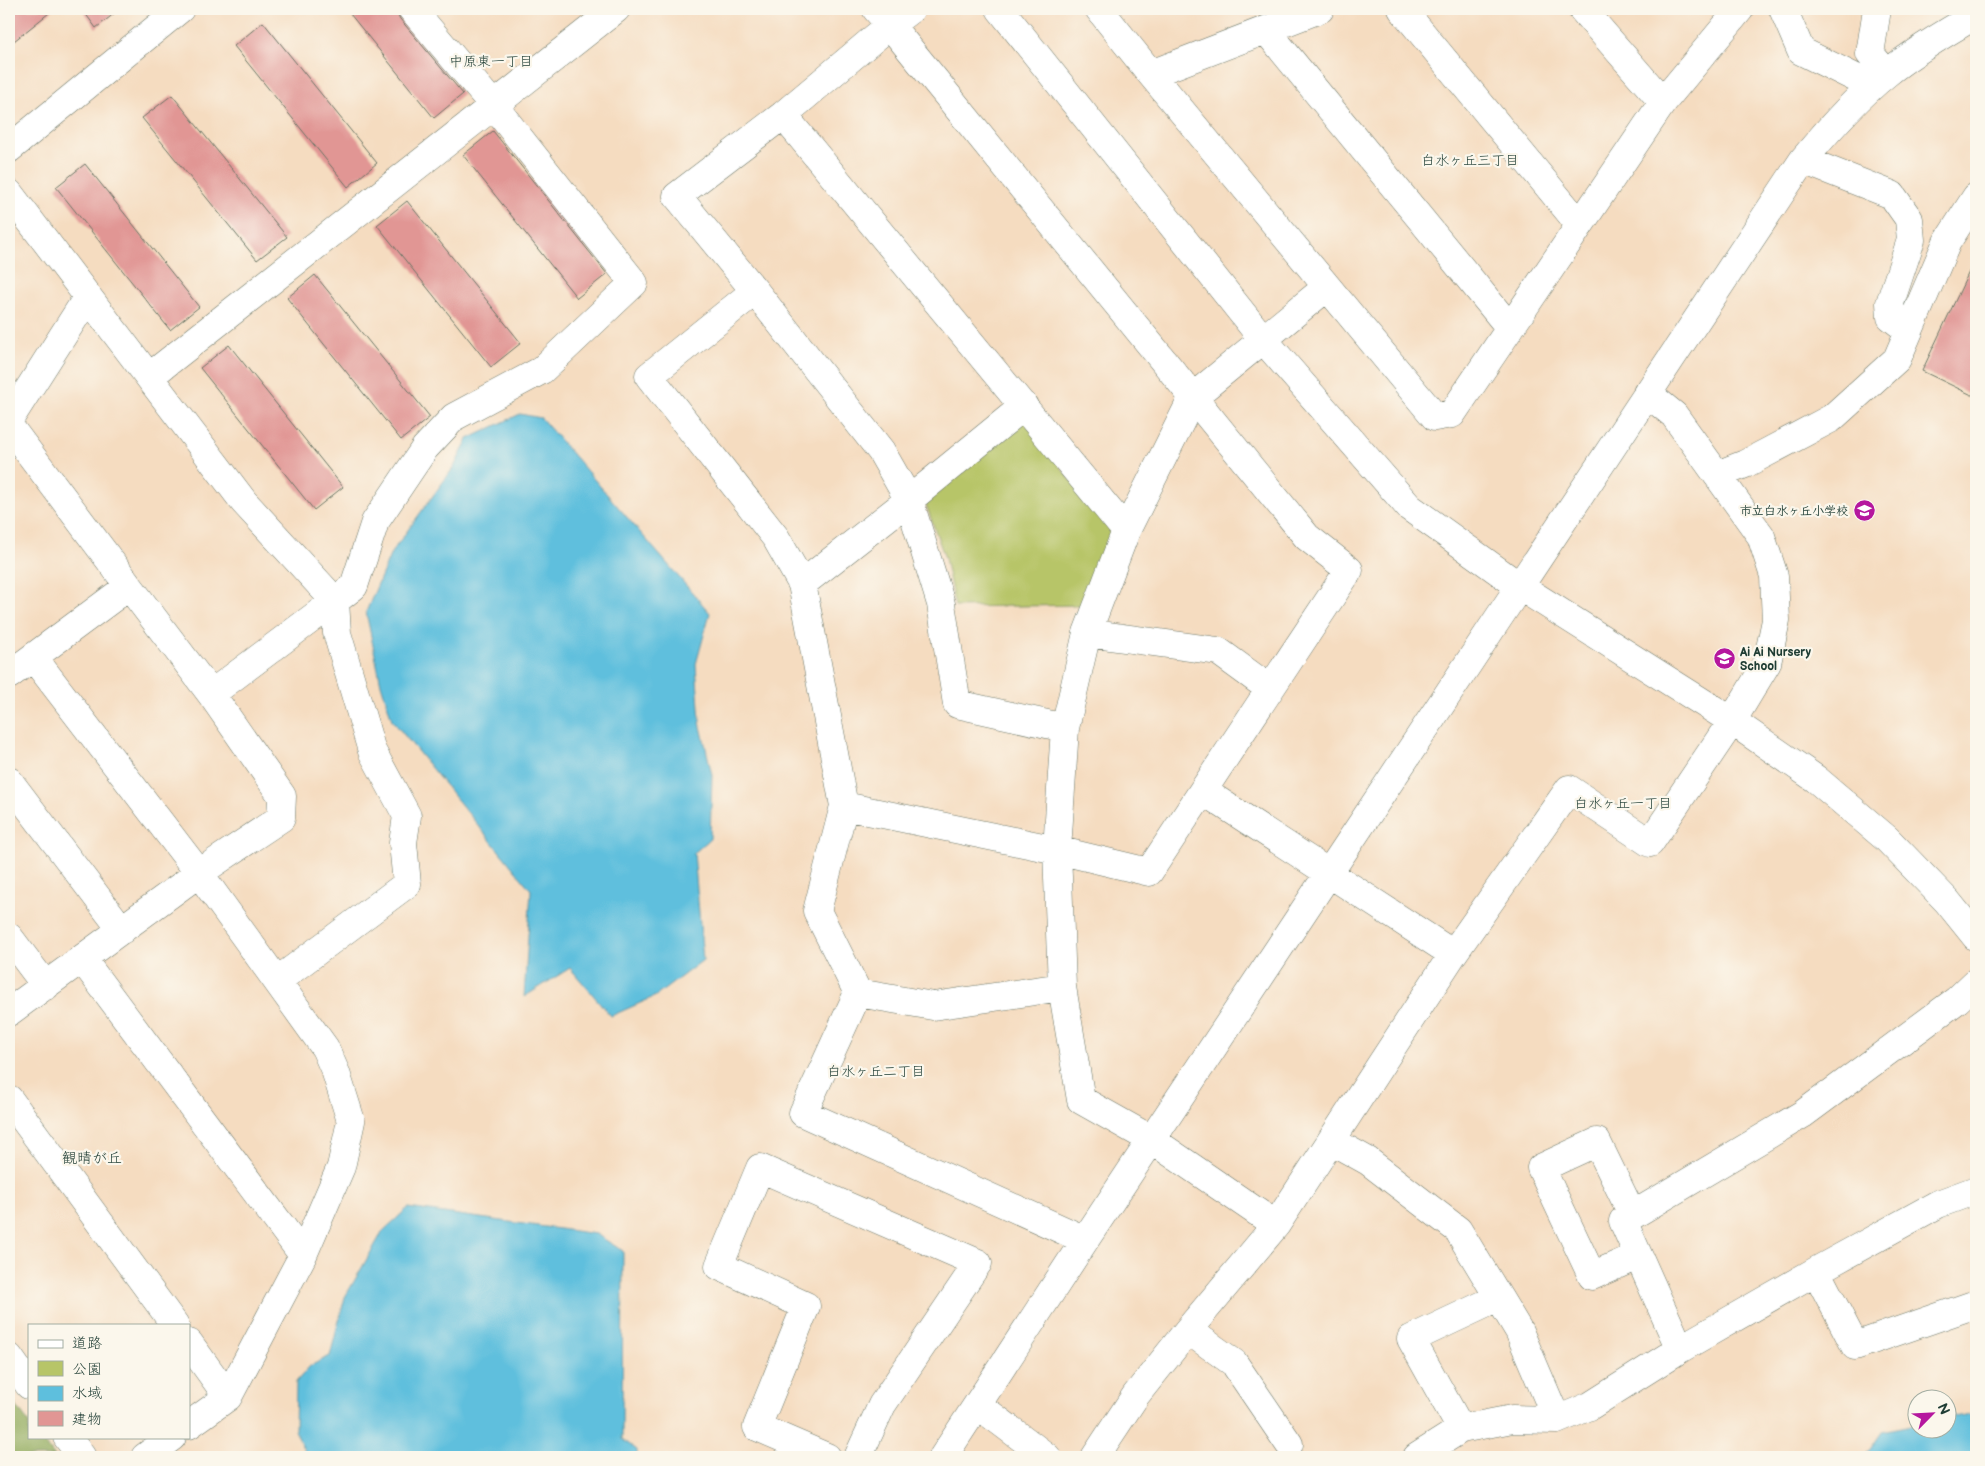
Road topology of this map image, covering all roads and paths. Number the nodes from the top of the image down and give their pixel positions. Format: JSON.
{"nodes":[{"id":1,"x":180,"y":9,"type":"edge"},
{"id":2,"x":412,"y":9,"type":"edge"},
{"id":3,"x":616,"y":9,"type":"edge"},
{"id":4,"x":911,"y":9,"type":"edge"},
{"id":5,"x":1000,"y":9,"type":"edge"},
{"id":6,"x":1099,"y":9,"type":"edge"},
{"id":7,"x":1320,"y":9,"type":"edge"},
{"id":8,"x":1402,"y":9,"type":"edge"},
{"id":9,"x":1582,"y":9,"type":"edge"},
{"id":10,"x":1740,"y":9,"type":"edge"},
{"id":11,"x":1783,"y":9,"type":"edge"},
{"id":12,"x":1876,"y":9,"type":"edge"},
{"id":13,"x":1976,"y":15,"type":"edge"},
{"id":14,"x":883,"y":17,"type":"edge"},
{"id":15,"x":1266,"y":30,"type":"junction"},
{"id":16,"x":1151,"y":74,"type":"junction"},
{"id":17,"x":1879,"y":79,"type":"junction"},
{"id":18,"x":1663,"y":102,"type":"junction"},
{"id":19,"x":494,"y":106,"type":"junction"},
{"id":20,"x":783,"y":115,"type":"junction"},
{"id":21,"x":9,"y":149,"type":"edge"},
{"id":22,"x":1803,"y":160,"type":"junction"},
{"id":23,"x":9,"y":193,"type":"edge"},
{"id":24,"x":1976,"y":197,"type":"edge"},
{"id":25,"x":1580,"y":225,"type":"junction"},
{"id":26,"x":1327,"y":286,"type":"junction"},
{"id":27,"x":755,"y":291,"type":"junction"},
{"id":28,"x":87,"y":298,"type":"junction"},
{"id":29,"x":1510,"y":328,"type":"junction"},
{"id":30,"x":1909,"y":330,"type":"junction"},
{"id":31,"x":1262,"y":338,"type":"junction"},
{"id":32,"x":149,"y":377,"type":"junction"},
{"id":33,"x":1647,"y":393,"type":"junction"},
{"id":34,"x":1193,"y":397,"type":"junction"},
{"id":35,"x":1024,"y":406,"type":"junction"},
{"id":36,"x":9,"y":420,"type":"edge"},
{"id":37,"x":9,"y":426,"type":"edge"},
{"id":38,"x":1717,"y":475,"type":"junction"},
{"id":39,"x":909,"y":500,"type":"junction"},
{"id":40,"x":1126,"y":531,"type":"junction"},
{"id":41,"x":802,"y":584,"type":"junction"},
{"id":42,"x":129,"y":586,"type":"junction"},
{"id":43,"x":1519,"y":586,"type":"junction"},
{"id":44,"x":335,"y":601,"type":"junction"},
{"id":45,"x":1087,"y":633,"type":"junction"},
{"id":46,"x":16,"y":666,"type":"edge"},
{"id":47,"x":1270,"y":689,"type":"junction"},
{"id":48,"x":211,"y":694,"type":"junction"},
{"id":49,"x":1732,"y":721,"type":"junction"},
{"id":50,"x":1065,"y":728,"type":"junction"},
{"id":51,"x":9,"y":781,"type":"edge"},
{"id":52,"x":1203,"y":791,"type":"junction"},
{"id":53,"x":844,"y":806,"type":"junction"},
{"id":54,"x":1057,"y":850,"type":"junction"},
{"id":55,"x":1329,"y":873,"type":"junction"},
{"id":56,"x":200,"y":874,"type":"junction"},
{"id":57,"x":122,"y":930,"type":"junction"},
{"id":58,"x":9,"y":937,"type":"edge"},
{"id":59,"x":1976,"y":937,"type":"edge"},
{"id":60,"x":1453,"y":954,"type":"junction"},
{"id":61,"x":82,"y":959,"type":"junction"},
{"id":62,"x":277,"y":981,"type":"junction"},
{"id":63,"x":1976,"y":982,"type":"edge"},
{"id":64,"x":46,"y":986,"type":"junction"},
{"id":65,"x":1062,"y":987,"type":"junction"},
{"id":66,"x":858,"y":993,"type":"junction"},
{"id":67,"x":9,"y":1012,"type":"edge"},
{"id":68,"x":9,"y":1099,"type":"edge"},
{"id":69,"x":1152,"y":1140,"type":"junction"},
{"id":70,"x":1332,"y":1141,"type":"junction"},
{"id":71,"x":1976,"y":1190,"type":"edge"},
{"id":72,"x":1632,"y":1214,"type":"junction"},
{"id":73,"x":1276,"y":1225,"type":"junction"},
{"id":74,"x":1085,"y":1240,"type":"junction"},
{"id":75,"x":303,"y":1255,"type":"junction"},
{"id":76,"x":1637,"y":1256,"type":"junction"},
{"id":77,"x":1816,"y":1271,"type":"junction"},
{"id":78,"x":1498,"y":1298,"type":"junction"},
{"id":79,"x":1976,"y":1304,"type":"edge"},
{"id":80,"x":174,"y":1324,"type":"edge"},
{"id":81,"x":1188,"y":1330,"type":"junction"},
{"id":82,"x":190,"y":1344,"type":"edge"},
{"id":83,"x":1680,"y":1349,"type":"junction"},
{"id":84,"x":9,"y":1357,"type":"edge"},
{"id":85,"x":28,"y":1384,"type":"edge"},
{"id":86,"x":228,"y":1397,"type":"junction"},
{"id":87,"x":978,"y":1405,"type":"junction"},
{"id":88,"x":1558,"y":1420,"type":"junction"},
{"id":89,"x":190,"y":1424,"type":"edge"},
{"id":90,"x":1461,"y":1429,"type":"junction"},
{"id":91,"x":68,"y":1438,"type":"edge"},
{"id":92,"x":171,"y":1438,"type":"edge"},
{"id":93,"x":1286,"y":1453,"type":"edge"},
{"id":94,"x":82,"y":1457,"type":"edge"},
{"id":95,"x":145,"y":1457,"type":"edge"},
{"id":96,"x":827,"y":1457,"type":"edge"},
{"id":97,"x":858,"y":1457,"type":"edge"},
{"id":98,"x":944,"y":1457,"type":"edge"},
{"id":99,"x":1047,"y":1457,"type":"edge"},
{"id":100,"x":1095,"y":1457,"type":"edge"},
{"id":101,"x":1417,"y":1457,"type":"edge"}],
"edges":[{"from":1,"to":21,"type":"street"},
{"from":2,"to":19,"type":"street"},
{"from":3,"to":19,"type":"street"},
{"from":4,"to":14,"type":"street"},
{"from":5,"to":31,"type":"street"},
{"from":6,"to":16,"type":"street"},
{"from":7,"to":15,"type":"street"},
{"from":8,"to":25,"type":"street"},
{"from":9,"to":18,"type":"street"},
{"from":10,"to":18,"type":"street"},
{"from":11,"to":17,"type":"street"},
{"from":12,"to":17,"type":"street"},
{"from":13,"to":17,"type":"street"},
{"from":14,"to":20,"type":"street"},
{"from":14,"to":34,"type":"street"},
{"from":15,"to":16,"type":"street"},
{"from":15,"to":29,"type":"street"},
{"from":16,"to":26,"type":"street"},
{"from":17,"to":22,"type":"street"},
{"from":18,"to":25,"type":"street"},
{"from":19,"to":32,"type":"street"},
{"from":19,"to":44,"type":"street"},
{"from":20,"to":27,"type":"street"},
{"from":20,"to":35,"type":"street"},
{"from":22,"to":30,"type":"street"},
{"from":22,"to":33,"type":"street"},
{"from":23,"to":28,"type":"street"},
{"from":24,"to":30,"type":"street"},
{"from":25,"to":29,"type":"street"},
{"from":26,"to":29,"type":"street"},
{"from":26,"to":31,"type":"street"},
{"from":27,"to":39,"type":"street"},
{"from":27,"to":41,"type":"street"},
{"from":28,"to":32,"type":"street"},
{"from":28,"to":36,"type":"street"},
{"from":30,"to":38,"type":"street"},
{"from":31,"to":34,"type":"street"},
{"from":31,"to":43,"type":"street"},
{"from":32,"to":44,"type":"street"},
{"from":33,"to":38,"type":"street"},
{"from":33,"to":43,"type":"street"},
{"from":34,"to":40,"type":"street"},
{"from":34,"to":47,"type":"street"},
{"from":35,"to":39,"type":"street"},
{"from":35,"to":40,"type":"street"},
{"from":37,"to":42,"type":"street"},
{"from":38,"to":49,"type":"street"},
{"from":39,"to":41,"type":"street"},
{"from":39,"to":50,"type":"street"},
{"from":40,"to":45,"type":"street"},
{"from":41,"to":53,"type":"street"},
{"from":42,"to":46,"type":"street"},
{"from":42,"to":48,"type":"street"},
{"from":43,"to":49,"type":"street"},
{"from":43,"to":55,"type":"street"},
{"from":44,"to":48,"type":"street"},
{"from":44,"to":62,"type":"street"},
{"from":45,"to":47,"type":"street"},
{"from":45,"to":50,"type":"street"},
{"from":46,"to":56,"type":"street"},
{"from":47,"to":52,"type":"street"},
{"from":48,"to":56,"type":"street"},
{"from":49,"to":59,"type":"street"},
{"from":49,"to":60,"type":"street"},
{"from":50,"to":54,"type":"street"},
{"from":51,"to":57,"type":"street"},
{"from":52,"to":54,"type":"street"},
{"from":52,"to":55,"type":"street"},
{"from":53,"to":54,"type":"street"},
{"from":53,"to":66,"type":"street"},
{"from":54,"to":65,"type":"street"},
{"from":55,"to":60,"type":"street"},
{"from":55,"to":69,"type":"street"},
{"from":56,"to":57,"type":"street"},
{"from":56,"to":62,"type":"street"},
{"from":57,"to":61,"type":"street"},
{"from":58,"to":64,"type":"street"},
{"from":60,"to":70,"type":"street"},
{"from":61,"to":64,"type":"street"},
{"from":61,"to":75,"type":"street"},
{"from":62,"to":75,"type":"street"},
{"from":63,"to":72,"type":"street"},
{"from":64,"to":67,"type":"street"},
{"from":65,"to":66,"type":"street"},
{"from":65,"to":69,"type":"street"},
{"from":66,"to":74,"type":"street"},
{"from":68,"to":80,"type":"street"},
{"from":69,"to":73,"type":"street"},
{"from":69,"to":74,"type":"street"},
{"from":70,"to":73,"type":"street"},
{"from":70,"to":78,"type":"street"},
{"from":71,"to":77,"type":"street"},
{"from":72,"to":76,"type":"street"},
{"from":72,"to":76,"type":"street"},
{"from":73,"to":81,"type":"street"},
{"from":74,"to":87,"type":"street"},
{"from":75,"to":86,"type":"street"},
{"from":76,"to":83,"type":"street"},
{"from":77,"to":79,"type":"street"},
{"from":77,"to":83,"type":"street"},
{"from":78,"to":88,"type":"street"},
{"from":78,"to":90,"type":"street"},
{"from":81,"to":93,"type":"street"},
{"from":81,"to":100,"type":"street"},
{"from":82,"to":86,"type":"street"},
{"from":83,"to":88,"type":"street"},
{"from":84,"to":85,"type":"street"},
{"from":86,"to":89,"type":"street"},
{"from":87,"to":98,"type":"street"},
{"from":87,"to":99,"type":"street"},
{"from":88,"to":90,"type":"street"},
{"from":90,"to":101,"type":"street"},
{"from":91,"to":94,"type":"street"},
{"from":92,"to":95,"type":"street"},
{"from":96,"to":97,"type":"street"}]}
